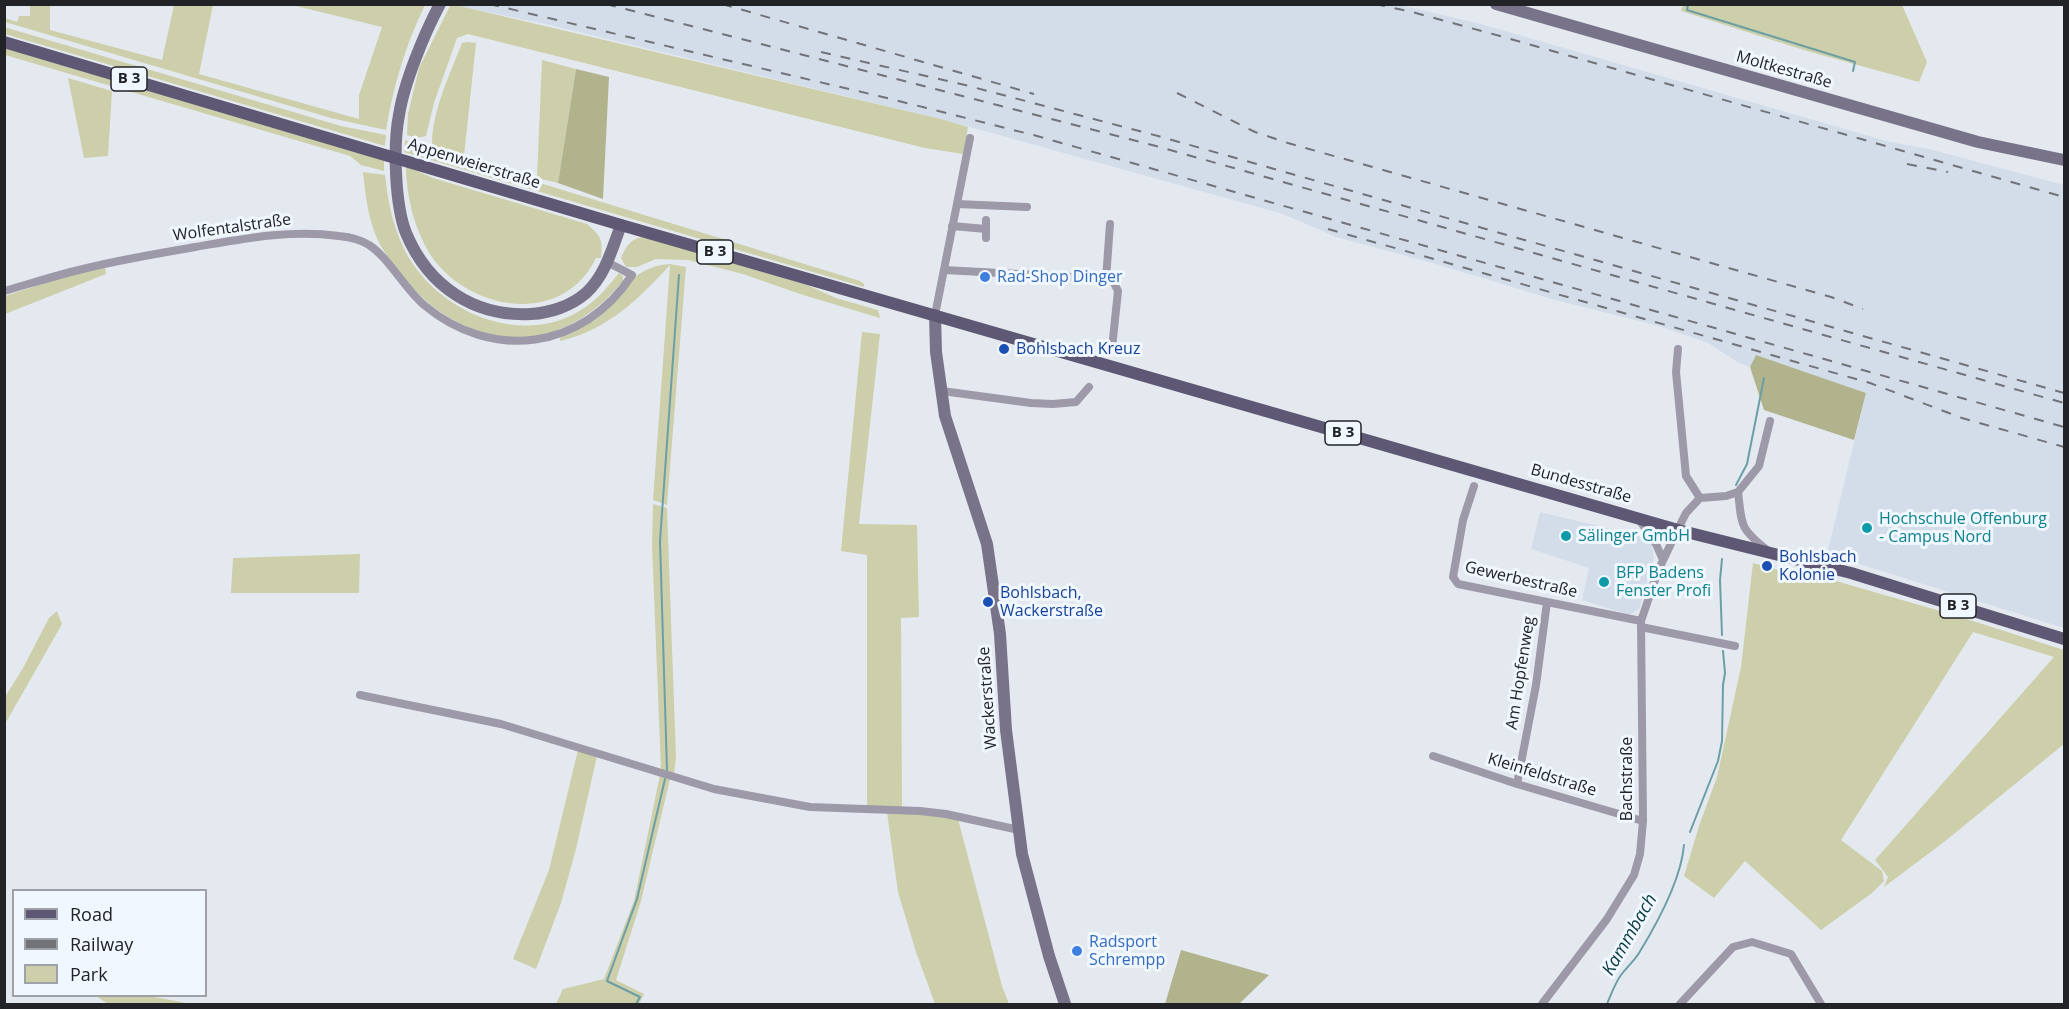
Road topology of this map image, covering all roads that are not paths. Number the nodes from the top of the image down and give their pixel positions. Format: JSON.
{"nodes":[{"id":1,"x":440,"y":4,"type":"edge"},
{"id":2,"x":1496,"y":4,"type":"edge"},
{"id":3,"x":4,"y":42,"type":"edge"},
{"id":4,"x":970,"y":138,"type":"dead end"},
{"id":5,"x":2064,"y":160,"type":"edge"},
{"id":6,"x":957,"y":204,"type":"junction"},
{"id":7,"x":1027,"y":207,"type":"dead end"},
{"id":8,"x":1110,"y":224,"type":"dead end"},
{"id":9,"x":621,"y":225,"type":"junction"},
{"id":10,"x":952,"y":226,"type":"junction"},
{"id":11,"x":986,"y":229,"type":"dead end"},
{"id":12,"x":607,"y":262,"type":"junction"},
{"id":13,"x":944,"y":270,"type":"junction"},
{"id":14,"x":1106,"y":279,"type":"junction"},
{"id":15,"x":4,"y":291,"type":"edge"},
{"id":16,"x":935,"y":315,"type":"junction"},
{"id":17,"x":1112,"y":348,"type":"dead end"},
{"id":18,"x":1678,"y":349,"type":"dead end"},
{"id":19,"x":1089,"y":387,"type":"dead end"},
{"id":20,"x":942,"y":391,"type":"junction"},
{"id":21,"x":1770,"y":421,"type":"dead end"},
{"id":22,"x":1474,"y":486,"type":"dead end"},
{"id":23,"x":1738,"y":492,"type":"junction"},
{"id":24,"x":1700,"y":498,"type":"junction"},
{"id":25,"x":1637,"y":518,"type":"junction"},
{"id":26,"x":1678,"y":530,"type":"junction"},
{"id":27,"x":1770,"y":552,"type":"junction"},
{"id":28,"x":1663,"y":560,"type":"junction"},
{"id":29,"x":1547,"y":602,"type":"junction"},
{"id":30,"x":1641,"y":624,"type":"junction"},
{"id":31,"x":2064,"y":639,"type":"edge"},
{"id":32,"x":1735,"y":646,"type":"dead end"},
{"id":33,"x":360,"y":695,"type":"dead end"},
{"id":34,"x":1433,"y":756,"type":"dead end"},
{"id":35,"x":1517,"y":784,"type":"junction"},
{"id":36,"x":1643,"y":821,"type":"junction"},
{"id":37,"x":1019,"y":830,"type":"junction"},
{"id":38,"x":1065,"y":1005,"type":"edge"},
{"id":39,"x":1542,"y":1005,"type":"edge"},
{"id":40,"x":1680,"y":1005,"type":"edge"},
{"id":41,"x":1821,"y":1005,"type":"edge"}],
"edges":[{"from":1,"to":12,"type":"street"},
{"from":2,"to":5,"type":"street","name":"Moltkestraße"},
{"from":3,"to":9,"type":"main road","name":"Appenweierstraße","number":"B 3"},
{"from":4,"to":6,"type":"street","name":"Wackerstraße"},
{"from":6,"to":7,"type":"street"},
{"from":6,"to":10,"type":"street","name":"Wackerstraße"},
{"from":8,"to":14,"type":"street"},
{"from":9,"to":12,"type":"street"},
{"from":9,"to":16,"type":"main road","name":"Appenweierstraße","number":"B 3"},
{"from":10,"to":11,"type":"street"},
{"from":10,"to":13,"type":"street","name":"Wackerstraße"},
{"from":12,"to":15,"type":"street","name":"Wolfentalstraße"},
{"from":13,"to":14,"type":"street"},
{"from":13,"to":16,"type":"street","name":"Wackerstraße"},
{"from":14,"to":17,"type":"street"},
{"from":16,"to":20,"type":"street","name":"Wackerstraße"},
{"from":16,"to":25,"type":"main road","name":"Bundesstraße","number":"B 3"},
{"from":18,"to":24,"type":"street"},
{"from":19,"to":20,"type":"street"},
{"from":20,"to":37,"type":"street","name":"Wackerstraße"},
{"from":21,"to":23,"type":"street"},
{"from":22,"to":29,"type":"street","name":"Gewerbestraße"},
{"from":23,"to":24,"type":"street"},
{"from":23,"to":27,"type":"street"},
{"from":24,"to":26,"type":"street","name":"Bachstraße"},
{"from":25,"to":26,"type":"main road","name":"Bundesstraße","number":"B 3"},
{"from":25,"to":28,"type":"street"},
{"from":26,"to":27,"type":"main road","name":"Bundesstraße","number":"B 3"},
{"from":26,"to":28,"type":"street","name":"Bachstraße"},
{"from":27,"to":31,"type":"main road","name":"Bundesstraße","number":"B 3"},
{"from":28,"to":30,"type":"street","name":"Bachstraße"},
{"from":29,"to":30,"type":"street","name":"Gewerbestraße"},
{"from":29,"to":35,"type":"street","name":"Am Hopfenweg"},
{"from":30,"to":32,"type":"street"},
{"from":30,"to":36,"type":"street","name":"Bachstraße"},
{"from":33,"to":37,"type":"street"},
{"from":34,"to":35,"type":"street","name":"Kleinfeldstraße"},
{"from":35,"to":36,"type":"street","name":"Kleinfeldstraße"},
{"from":36,"to":39,"type":"street","name":"Bachstraße"},
{"from":37,"to":38,"type":"street","name":"Wackerstraße"},
{"from":40,"to":41,"type":"street"}]}
